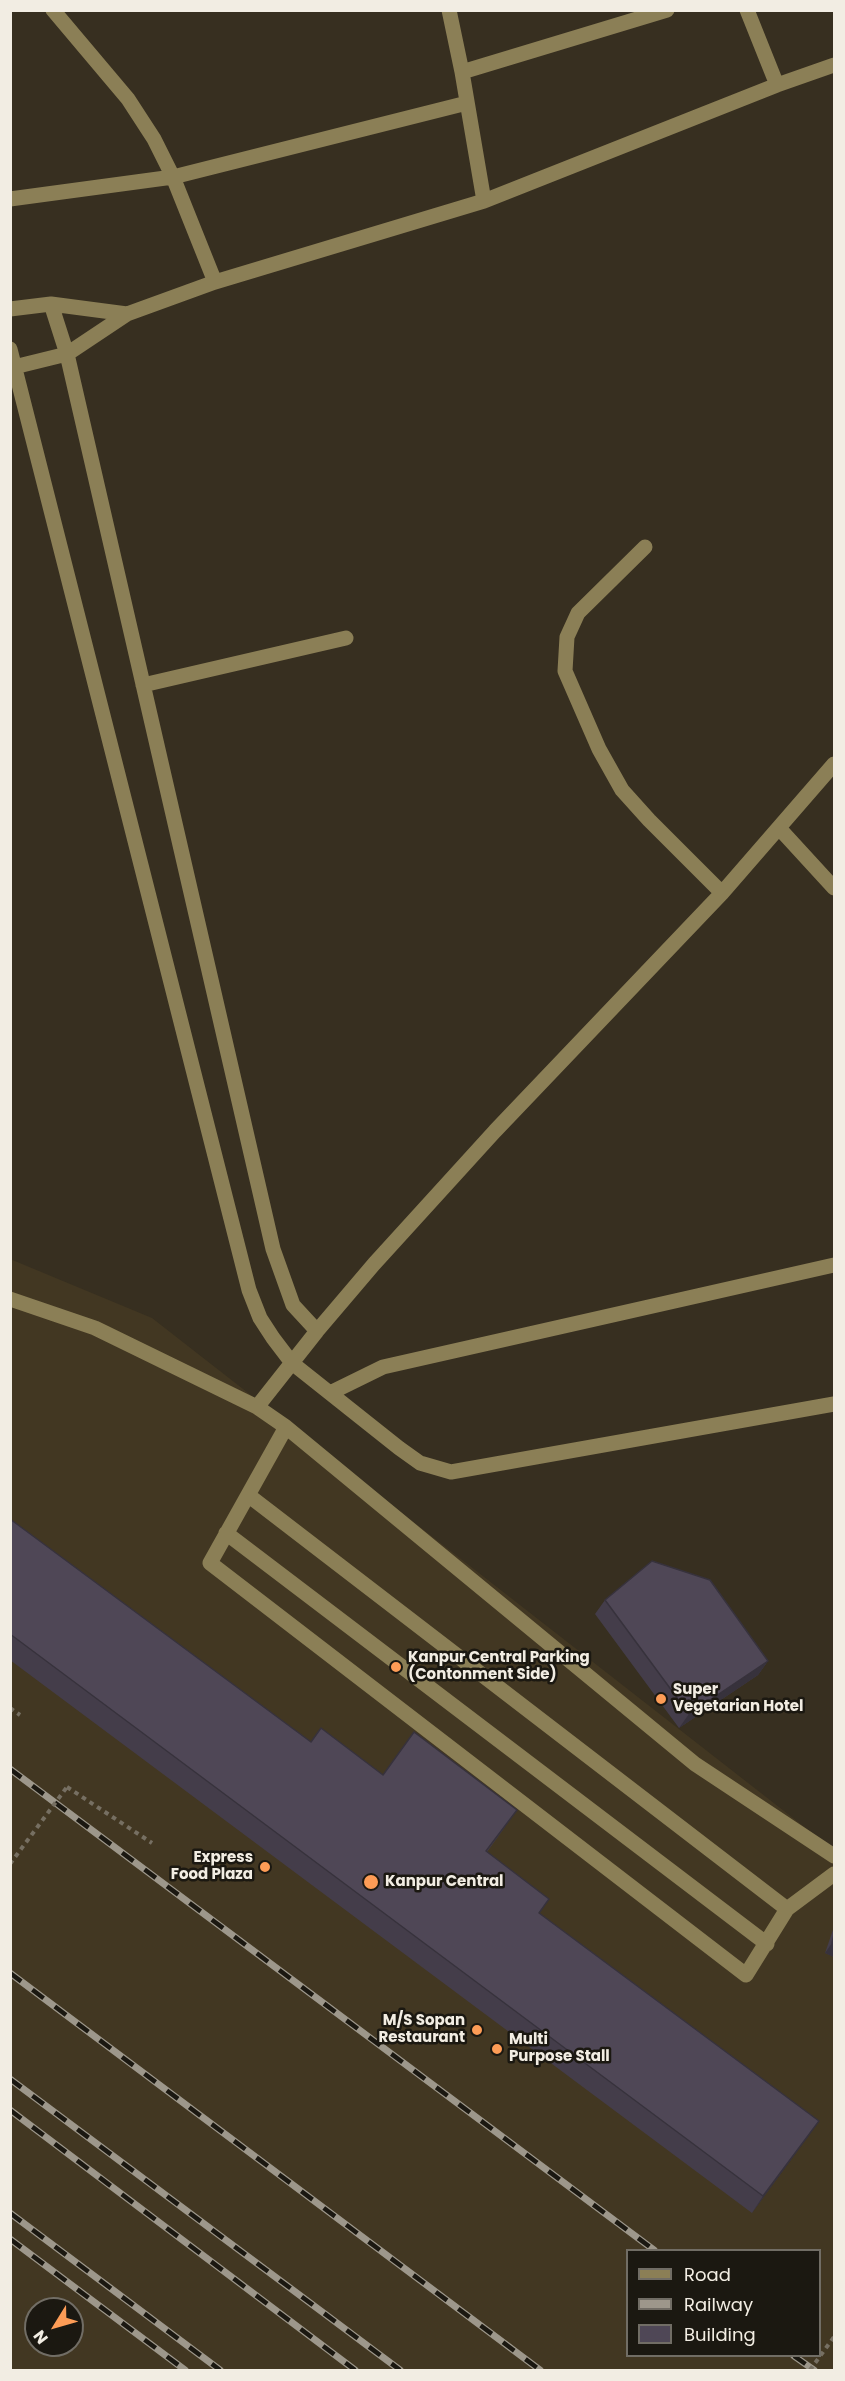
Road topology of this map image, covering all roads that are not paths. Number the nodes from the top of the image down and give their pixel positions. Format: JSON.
{"nodes":[{"id":1,"x":52,"y":10,"type":"edge"},
{"id":2,"x":449,"y":10,"type":"edge"},
{"id":3,"x":667,"y":10,"type":"edge"},
{"id":4,"x":747,"y":10,"type":"edge"},
{"id":5,"x":834,"y":65,"type":"edge"},
{"id":6,"x":462,"y":72,"type":"junction"},
{"id":7,"x":777,"y":85,"type":"junction"},
{"id":8,"x":467,"y":103,"type":"junction"},
{"id":9,"x":173,"y":177,"type":"junction"},
{"id":10,"x":10,"y":199,"type":"edge"},
{"id":11,"x":484,"y":201,"type":"junction"},
{"id":12,"x":215,"y":282,"type":"junction"},
{"id":13,"x":51,"y":304,"type":"junction"},
{"id":14,"x":10,"y":309,"type":"edge"},
{"id":15,"x":127,"y":314,"type":"junction"},
{"id":16,"x":10,"y":349,"type":"edge"},
{"id":17,"x":67,"y":354,"type":"junction"},
{"id":18,"x":13,"y":368,"type":"edge"},
{"id":19,"x":645,"y":547,"type":"dead end"},
{"id":20,"x":346,"y":638,"type":"dead end"},
{"id":21,"x":143,"y":685,"type":"junction"},
{"id":22,"x":834,"y":764,"type":"edge"},
{"id":23,"x":779,"y":828,"type":"junction"},
{"id":24,"x":834,"y":888,"type":"edge"},
{"id":25,"x":722,"y":893,"type":"junction"},
{"id":26,"x":834,"y":1265,"type":"edge"},
{"id":27,"x":10,"y":1299,"type":"edge"},
{"id":28,"x":317,"y":1331,"type":"junction"},
{"id":29,"x":292,"y":1362,"type":"junction"},
{"id":30,"x":330,"y":1393,"type":"junction"},
{"id":31,"x":834,"y":1404,"type":"edge"},
{"id":32,"x":257,"y":1407,"type":"junction"},
{"id":33,"x":286,"y":1427,"type":"junction"},
{"id":34,"x":248,"y":1495,"type":"junction"},
{"id":35,"x":226,"y":1533,"type":"junction"},
{"id":36,"x":834,"y":1856,"type":"edge"},
{"id":37,"x":834,"y":1874,"type":"edge"},
{"id":38,"x":788,"y":1909,"type":"junction"},
{"id":39,"x":767,"y":1944,"type":"junction"}],
"edges":[{"from":1,"to":9,"type":"street"},
{"from":2,"to":6,"type":"street"},
{"from":3,"to":6,"type":"street"},
{"from":4,"to":7,"type":"street"},
{"from":5,"to":7,"type":"street"},
{"from":6,"to":8,"type":"street"},
{"from":7,"to":11,"type":"street"},
{"from":8,"to":9,"type":"street"},
{"from":8,"to":11,"type":"street"},
{"from":9,"to":10,"type":"street"},
{"from":9,"to":12,"type":"street"},
{"from":11,"to":12,"type":"street"},
{"from":12,"to":15,"type":"street"},
{"from":13,"to":14,"type":"street"},
{"from":13,"to":15,"type":"street"},
{"from":13,"to":17,"type":"street"},
{"from":15,"to":17,"type":"street"},
{"from":16,"to":18,"type":"street"},
{"from":17,"to":18,"type":"street"},
{"from":17,"to":21,"type":"street"},
{"from":18,"to":29,"type":"street"},
{"from":19,"to":25,"type":"street"},
{"from":20,"to":21,"type":"street"},
{"from":21,"to":28,"type":"street"},
{"from":22,"to":23,"type":"street"},
{"from":23,"to":24,"type":"street"},
{"from":23,"to":25,"type":"street"},
{"from":25,"to":28,"type":"street"},
{"from":26,"to":30,"type":"street"},
{"from":27,"to":32,"type":"street"},
{"from":28,"to":29,"type":"street"},
{"from":29,"to":30,"type":"street"},
{"from":29,"to":32,"type":"street"},
{"from":30,"to":31,"type":"street"},
{"from":32,"to":33,"type":"street"},
{"from":33,"to":34,"type":"street"},
{"from":33,"to":36,"type":"street"},
{"from":34,"to":35,"type":"street"},
{"from":34,"to":38,"type":"street"},
{"from":35,"to":39,"type":"street"},
{"from":35,"to":39,"type":"street"},
{"from":37,"to":38,"type":"street"},
{"from":38,"to":39,"type":"street"}]}
